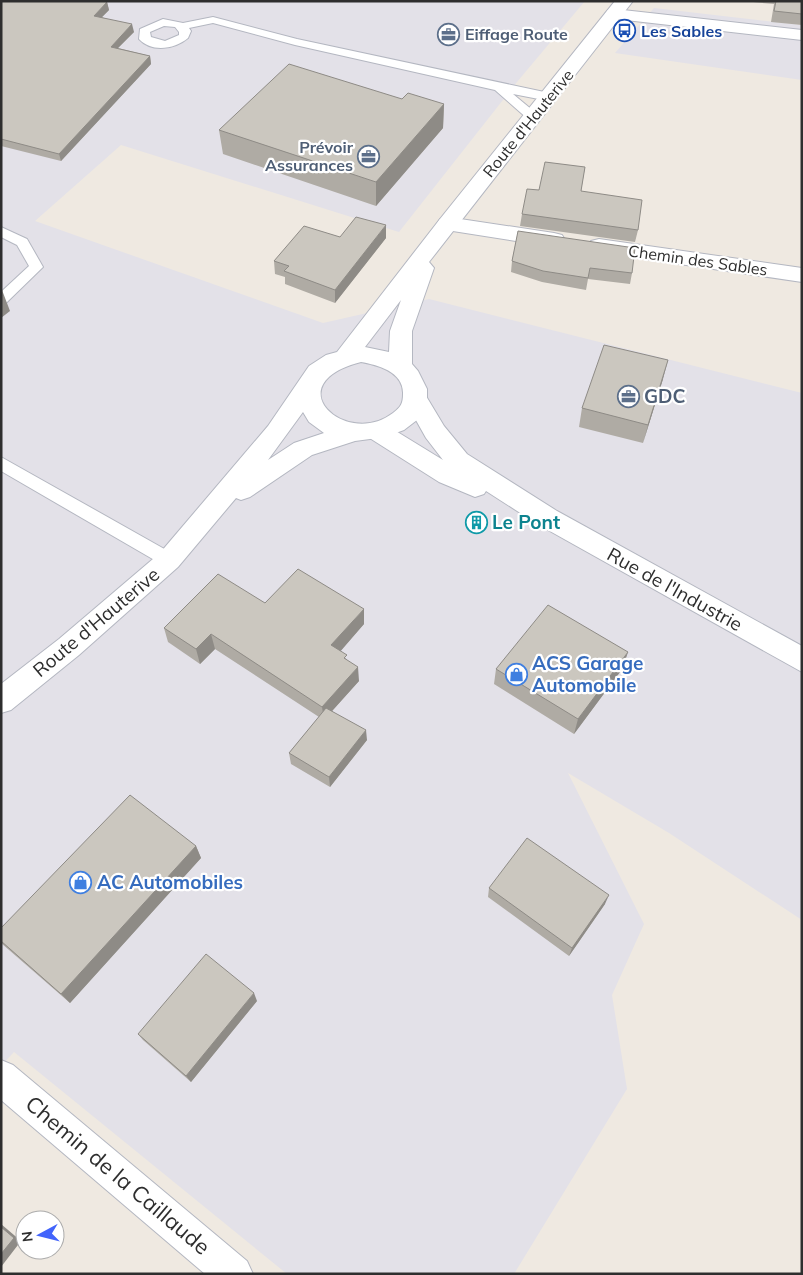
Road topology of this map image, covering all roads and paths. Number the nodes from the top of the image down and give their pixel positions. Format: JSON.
{"nodes":[{"id":1,"x":619,"y":7,"type":"edge"},
{"id":2,"x":182,"y":27,"type":"dead end"},
{"id":3,"x":802,"y":36,"type":"edge"},
{"id":4,"x":500,"y":88,"type":"junction"},
{"id":5,"x":549,"y":97,"type":"junction"},
{"id":6,"x":533,"y":117,"type":"junction"},
{"id":7,"x":447,"y":224,"type":"junction"},
{"id":8,"x":1,"y":231,"type":"edge"},
{"id":9,"x":431,"y":245,"type":"junction"},
{"id":10,"x":802,"y":274,"type":"edge"},
{"id":11,"x":1,"y":300,"type":"edge"},
{"id":12,"x":346,"y":356,"type":"junction"},
{"id":13,"x":400,"y":365,"type":"junction"},
{"id":14,"x":308,"y":388,"type":"junction"},
{"id":15,"x":415,"y":398,"type":"junction"},
{"id":16,"x":366,"y":431,"type":"junction"},
{"id":17,"x":1,"y":462,"type":"edge"},
{"id":18,"x":548,"y":518,"type":"junction"},
{"id":19,"x":178,"y":550,"type":"junction"},
{"id":20,"x":802,"y":660,"type":"edge"},
{"id":21,"x":1,"y":701,"type":"edge"},
{"id":22,"x":1,"y":1077,"type":"edge"},
{"id":23,"x":234,"y":1274,"type":"edge"}],
"edges":[{"from":1,"to":3,"type":"main road"},
{"from":1,"to":5,"type":"main road","name":"Route d'Hauterive"},
{"from":2,"to":4,"type":"lane"},
{"from":4,"to":5,"type":"lane"},
{"from":4,"to":6,"type":"lane"},
{"from":5,"to":6,"type":"main road","name":"Route d'Hauterive"},
{"from":6,"to":7,"type":"main road","name":"Route d'Hauterive"},
{"from":7,"to":9,"type":"main road","name":"Route d'Hauterive"},
{"from":7,"to":10,"type":"main road","name":"Chemin des Sables"},
{"from":8,"to":11,"type":"lane"},
{"from":9,"to":12,"type":"main road","name":"Route d'Hauterive"},
{"from":9,"to":13,"type":"main road","name":"Route d'Hauterive"},
{"from":12,"to":13,"type":"main road"},
{"from":12,"to":14,"type":"main road"},
{"from":13,"to":15,"type":"main road"},
{"from":14,"to":16,"type":"main road"},
{"from":14,"to":19,"type":"main road","name":"Route d'Hauterive"},
{"from":15,"to":16,"type":"main road"},
{"from":15,"to":18,"type":"main road","name":"Rue de l'Industrie"},
{"from":16,"to":18,"type":"main road","name":"Rue de l'Industrie"},
{"from":16,"to":19,"type":"main road","name":"Route d'Hauterive"},
{"from":17,"to":19,"type":"lane"},
{"from":18,"to":20,"type":"main road","name":"Rue de l'Industrie"},
{"from":19,"to":21,"type":"main road","name":"Route d'Hauterive"},
{"from":22,"to":23,"type":"main road","name":"Chemin de la Caillaude"}]}
